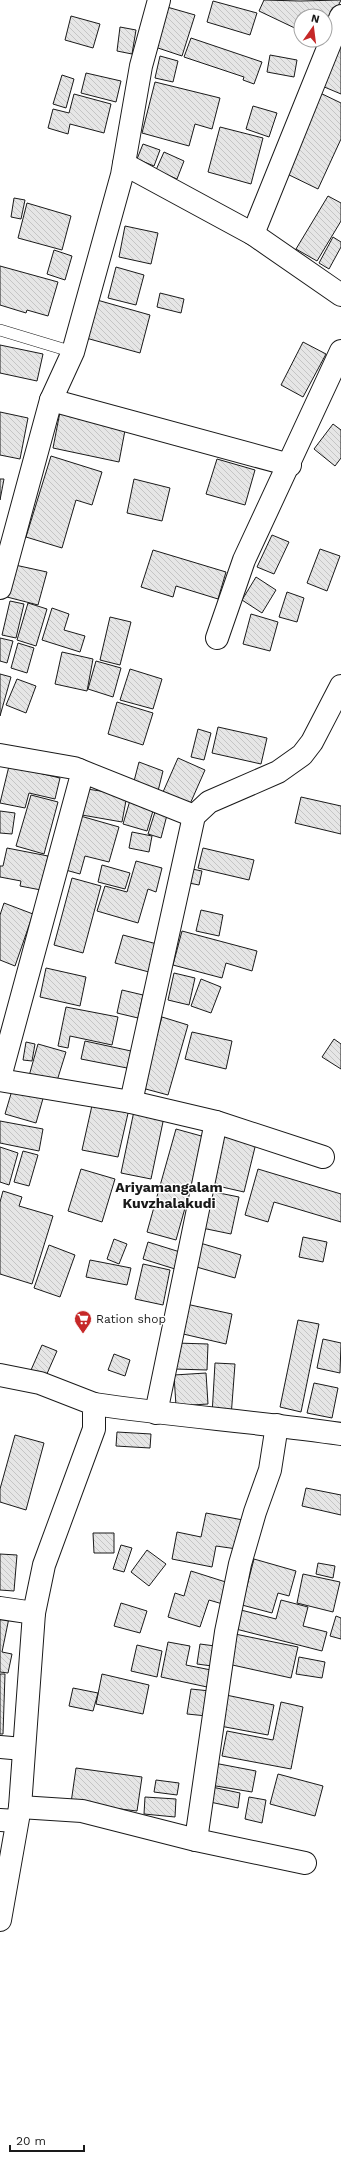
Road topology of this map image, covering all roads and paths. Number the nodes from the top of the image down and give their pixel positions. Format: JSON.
{"nodes":[{"id":1,"x":159,"y":0,"type":"edge"},
{"id":2,"x":341,"y":16,"type":"edge"},
{"id":3,"x":123,"y":170,"type":"junction"},
{"id":4,"x":253,"y":234,"type":"junction"},
{"id":5,"x":341,"y":295,"type":"edge"},
{"id":6,"x":0,"y":330,"type":"edge"},
{"id":7,"x":73,"y":352,"type":"junction"},
{"id":8,"x":340,"y":353,"type":"edge"},
{"id":9,"x":51,"y":400,"type":"junction"},
{"id":10,"x":290,"y":465,"type":"junction"},
{"id":11,"x":0,"y":588,"type":"edge"},
{"id":12,"x":217,"y":638,"type":"dead end"},
{"id":13,"x":341,"y":686,"type":"edge"},
{"id":14,"x":0,"y":755,"type":"edge"},
{"id":15,"x":78,"y":770,"type":"junction"},
{"id":16,"x":194,"y":816,"type":"junction"},
{"id":17,"x":0,"y":1077,"type":"edge"},
{"id":18,"x":0,"y":1080,"type":"edge"},
{"id":19,"x":131,"y":1102,"type":"junction"},
{"id":20,"x":216,"y":1122,"type":"junction"},
{"id":21,"x":323,"y":1158,"type":"dead end"},
{"id":22,"x":0,"y":1375,"type":"edge"},
{"id":23,"x":94,"y":1404,"type":"junction"},
{"id":24,"x":156,"y":1413,"type":"junction"},
{"id":25,"x":275,"y":1433,"type":"junction"},
{"id":26,"x":341,"y":1434,"type":"edge"},
{"id":27,"x":0,"y":1608,"type":"edge"},
{"id":28,"x":34,"y":1612,"type":"junction"},
{"id":29,"x":0,"y":1746,"type":"edge"},
{"id":30,"x":23,"y":1749,"type":"junction"},
{"id":31,"x":12,"y":1816,"type":"edge"},
{"id":32,"x":196,"y":1840,"type":"junction"},
{"id":33,"x":305,"y":1863,"type":"dead end"},
{"id":34,"x":0,"y":1920,"type":"edge"}],
"edges":[{"from":1,"to":3,"type":"street"},
{"from":2,"to":4,"type":"street"},
{"from":3,"to":4,"type":"street"},
{"from":3,"to":7,"type":"street"},
{"from":4,"to":5,"type":"street"},
{"from":6,"to":7,"type":"lane"},
{"from":7,"to":9,"type":"street"},
{"from":8,"to":10,"type":"street"},
{"from":9,"to":10,"type":"street"},
{"from":9,"to":11,"type":"street"},
{"from":10,"to":12,"type":"street"},
{"from":13,"to":16,"type":"street"},
{"from":14,"to":15,"type":"street"},
{"from":15,"to":16,"type":"street"},
{"from":15,"to":17,"type":"street"},
{"from":16,"to":19,"type":"street"},
{"from":18,"to":19,"type":"street"},
{"from":19,"to":20,"type":"street"},
{"from":20,"to":21,"type":"street"},
{"from":20,"to":24,"type":"street"},
{"from":22,"to":23,"type":"street"},
{"from":23,"to":24,"type":"street"},
{"from":23,"to":28,"type":"street"},
{"from":24,"to":25,"type":"street"},
{"from":25,"to":26,"type":"street"},
{"from":25,"to":32,"type":"street"},
{"from":27,"to":28,"type":"street"},
{"from":28,"to":30,"type":"street"},
{"from":29,"to":30,"type":"street"},
{"from":30,"to":31,"type":"street"},
{"from":31,"to":32,"type":"street"},
{"from":31,"to":34,"type":"street"},
{"from":32,"to":33,"type":"street"}]}
